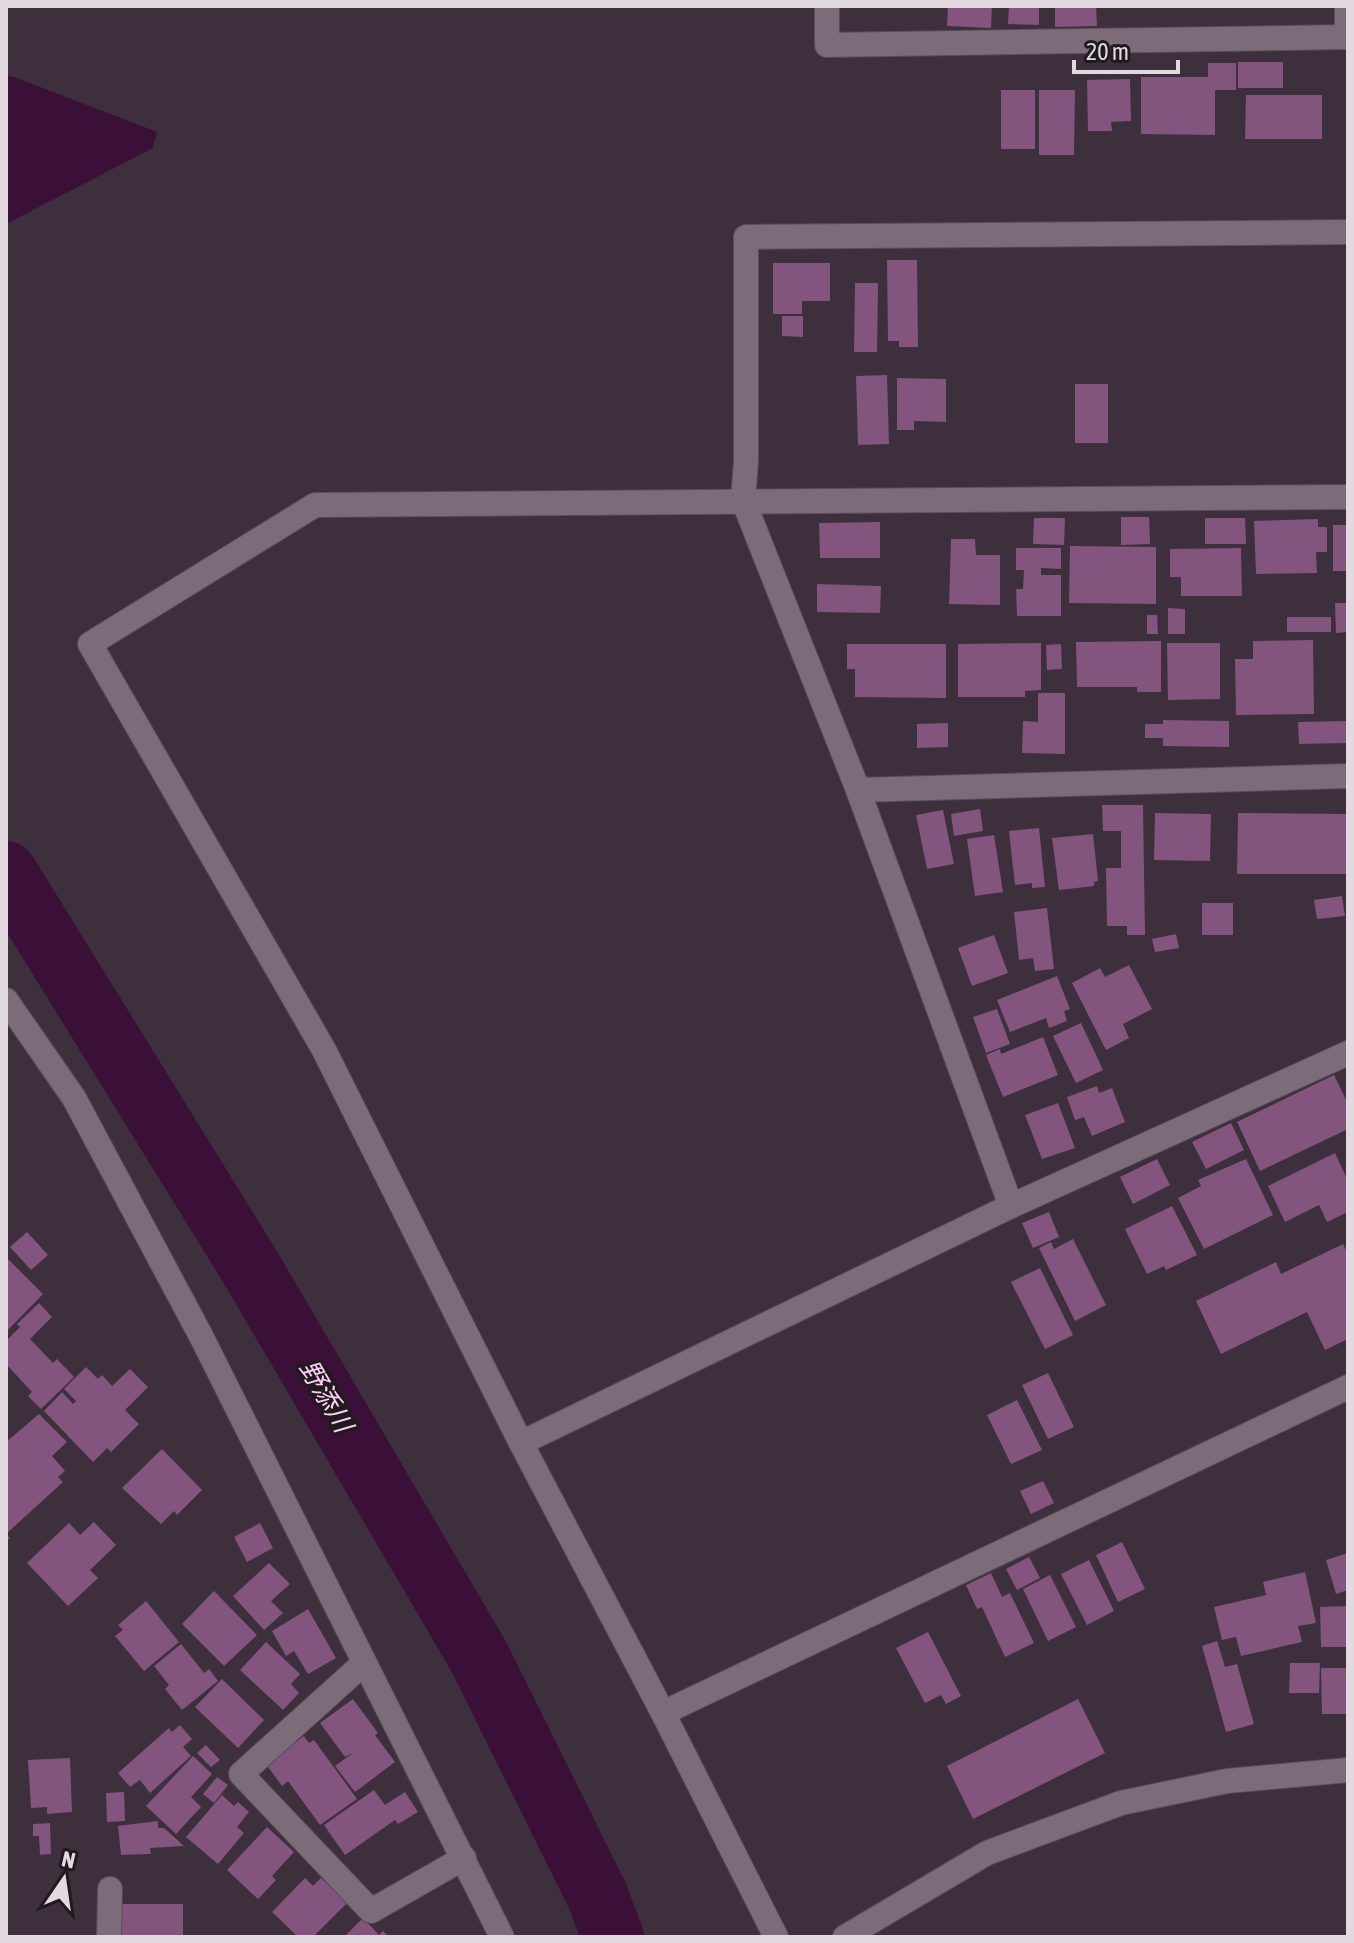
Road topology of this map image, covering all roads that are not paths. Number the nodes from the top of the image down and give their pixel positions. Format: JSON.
{"nodes":[{"id":1,"x":827,"y":6,"type":"edge"},
{"id":2,"x":1347,"y":6,"type":"edge"},
{"id":3,"x":1348,"y":232,"type":"edge"},
{"id":4,"x":1348,"y":497,"type":"edge"},
{"id":5,"x":743,"y":500,"type":"junction"},
{"id":6,"x":1348,"y":776,"type":"edge"},
{"id":7,"x":858,"y":790,"type":"junction"},
{"id":8,"x":6,"y":1000,"type":"edge"},
{"id":9,"x":1348,"y":1053,"type":"edge"},
{"id":10,"x":1011,"y":1206,"type":"junction"},
{"id":11,"x":1348,"y":1387,"type":"edge"},
{"id":12,"x":521,"y":1443,"type":"junction"},
{"id":13,"x":363,"y":1664,"type":"junction"},
{"id":14,"x":663,"y":1713,"type":"junction"},
{"id":15,"x":1348,"y":1770,"type":"edge"},
{"id":16,"x":464,"y":1858,"type":"junction"},
{"id":17,"x":110,"y":1889,"type":"dead end"},
{"id":18,"x":109,"y":1937,"type":"edge"},
{"id":19,"x":502,"y":1937,"type":"edge"},
{"id":20,"x":776,"y":1937,"type":"edge"},
{"id":21,"x":845,"y":1937,"type":"edge"}],
"edges":[{"from":1,"to":2,"type":"street"},
{"from":3,"to":5,"type":"street"},
{"from":4,"to":5,"type":"street"},
{"from":5,"to":7,"type":"street"},
{"from":5,"to":12,"type":"street"},
{"from":6,"to":7,"type":"street"},
{"from":7,"to":10,"type":"street"},
{"from":8,"to":13,"type":"street"},
{"from":9,"to":10,"type":"street"},
{"from":10,"to":12,"type":"street"},
{"from":11,"to":14,"type":"street"},
{"from":12,"to":14,"type":"street"},
{"from":13,"to":16,"type":"street"},
{"from":13,"to":16,"type":"street"},
{"from":14,"to":20,"type":"street"},
{"from":15,"to":21,"type":"street"},
{"from":16,"to":19,"type":"street"},
{"from":17,"to":18,"type":"street"}]}
